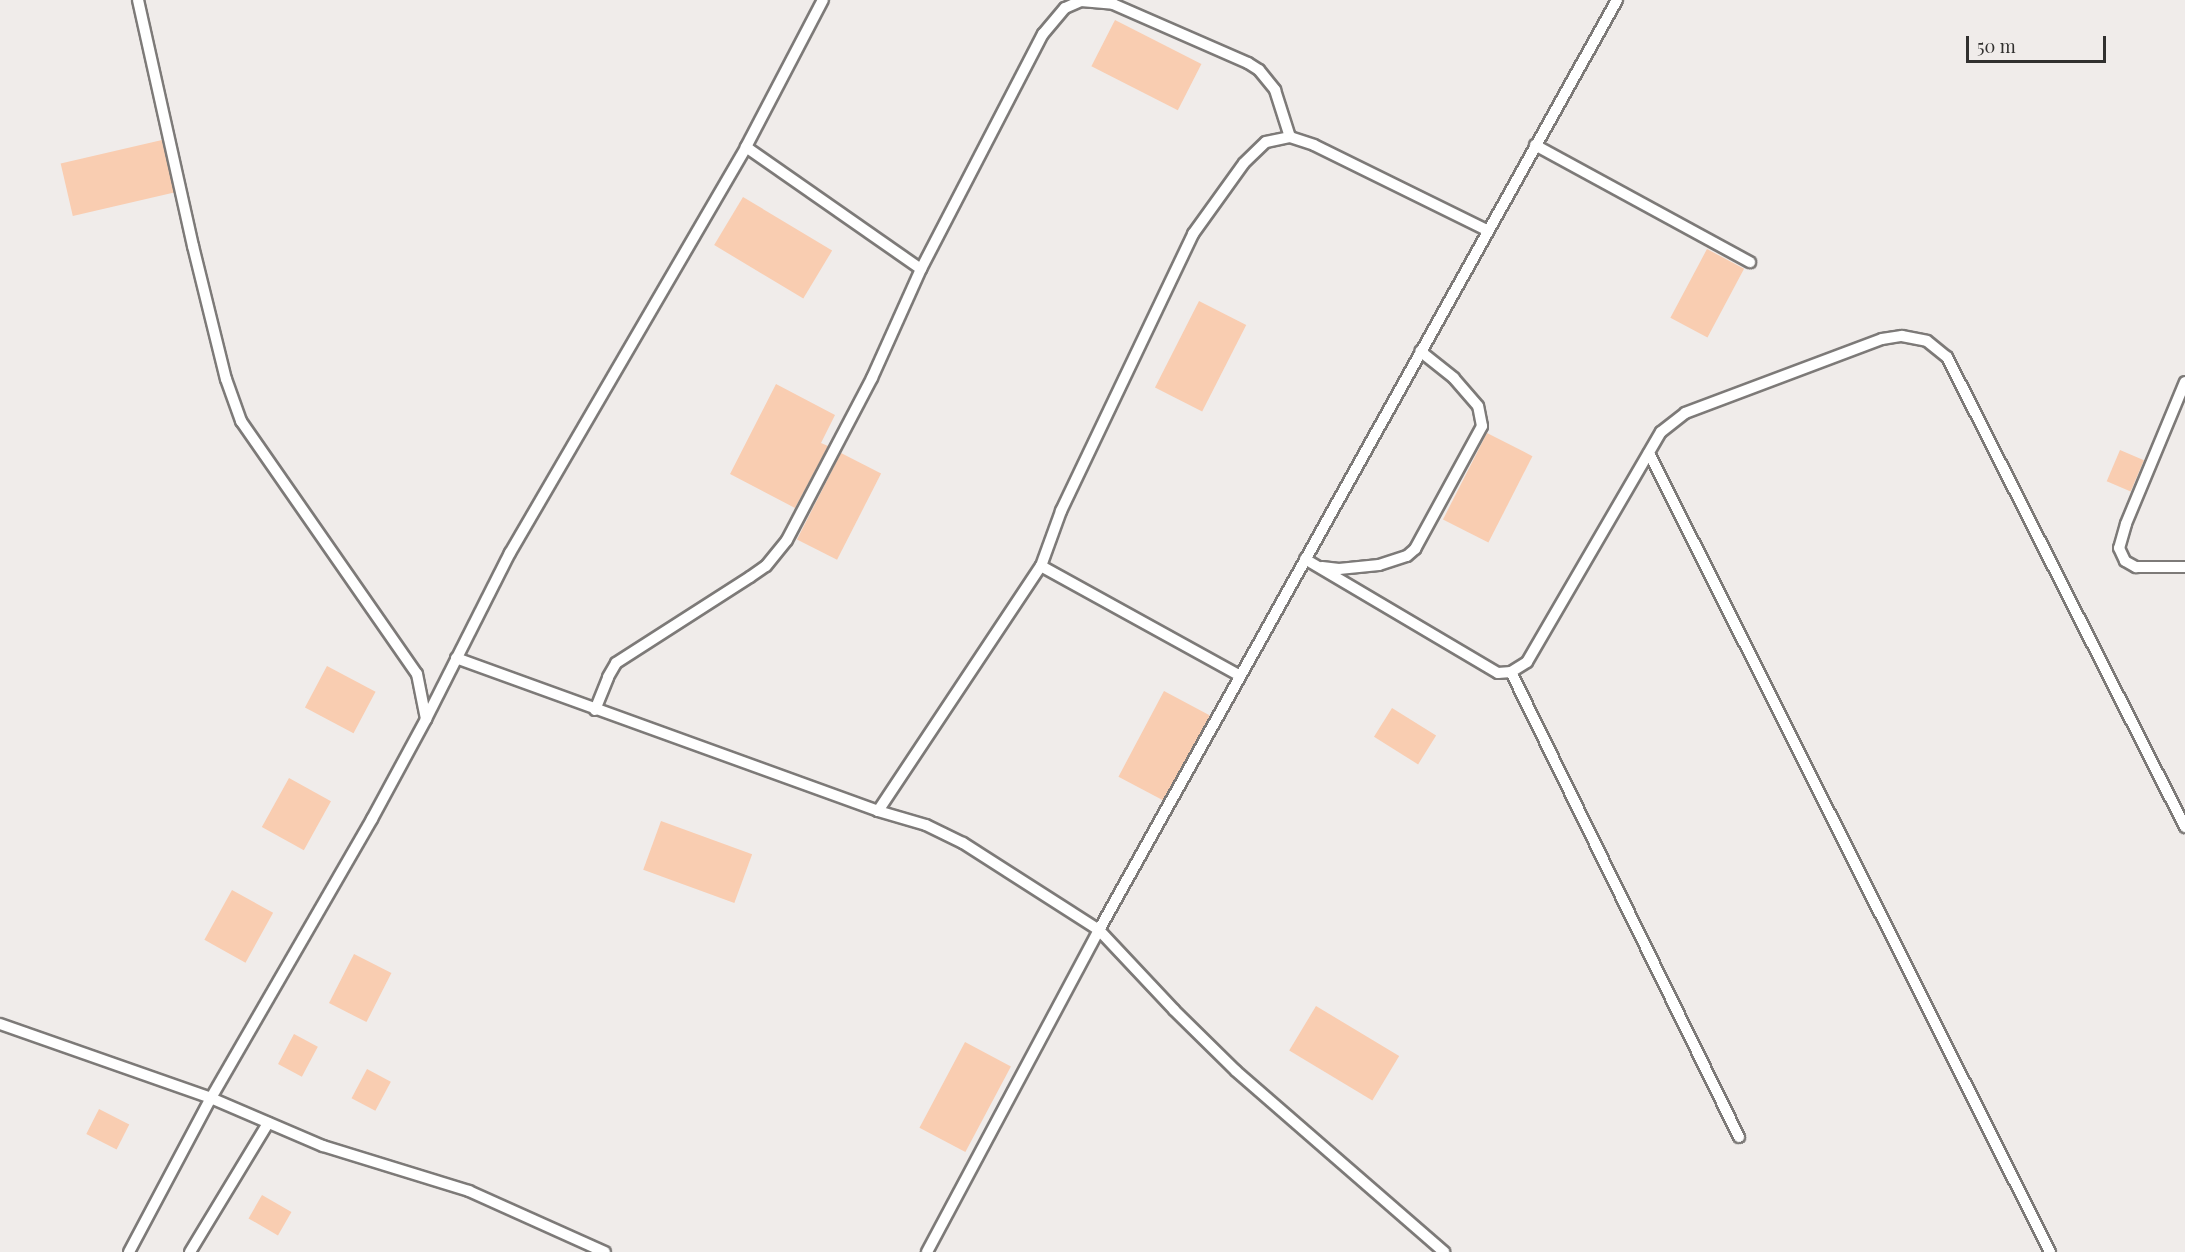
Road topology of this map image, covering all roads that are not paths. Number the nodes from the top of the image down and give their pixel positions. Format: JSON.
{"nodes":[{"id":1,"x":138,"y":0,"type":"edge"},
{"id":2,"x":823,"y":0,"type":"edge"},
{"id":3,"x":1617,"y":0,"type":"edge"},
{"id":4,"x":1290,"y":137,"type":"junction"},
{"id":5,"x":1535,"y":145,"type":"junction"},
{"id":6,"x":746,"y":147,"type":"junction"},
{"id":7,"x":1487,"y":230,"type":"junction"},
{"id":8,"x":1750,"y":262,"type":"dead end"},
{"id":9,"x":921,"y":269,"type":"junction"},
{"id":10,"x":1420,"y":351,"type":"junction"},
{"id":11,"x":2185,"y":382,"type":"edge"},
{"id":12,"x":1649,"y":453,"type":"junction"},
{"id":13,"x":1305,"y":560,"type":"junction"},
{"id":14,"x":1041,"y":566,"type":"junction"},
{"id":15,"x":2185,"y":567,"type":"edge"},
{"id":16,"x":456,"y":658,"type":"junction"},
{"id":17,"x":1511,"y":672,"type":"junction"},
{"id":18,"x":1240,"y":676,"type":"junction"},
{"id":19,"x":595,"y":710,"type":"junction"},
{"id":20,"x":426,"y":719,"type":"junction"},
{"id":21,"x":878,"y":811,"type":"junction"},
{"id":22,"x":2185,"y":827,"type":"edge"},
{"id":23,"x":1099,"y":930,"type":"junction"},
{"id":24,"x":0,"y":1024,"type":"edge"},
{"id":25,"x":211,"y":1098,"type":"junction"},
{"id":26,"x":268,"y":1123,"type":"junction"},
{"id":27,"x":1739,"y":1137,"type":"dead end"},
{"id":28,"x":129,"y":1252,"type":"edge"},
{"id":29,"x":190,"y":1252,"type":"edge"},
{"id":30,"x":605,"y":1252,"type":"edge"},
{"id":31,"x":927,"y":1252,"type":"edge"},
{"id":32,"x":1444,"y":1252,"type":"edge"},
{"id":33,"x":2050,"y":1252,"type":"edge"}],
"edges":[{"from":1,"to":20,"type":"lane"},
{"from":2,"to":6,"type":"lane"},
{"from":3,"to":5,"type":"lane"},
{"from":4,"to":7,"type":"lane"},
{"from":4,"to":9,"type":"lane"},
{"from":4,"to":14,"type":"lane"},
{"from":5,"to":7,"type":"lane"},
{"from":5,"to":8,"type":"lane"},
{"from":6,"to":9,"type":"lane"},
{"from":6,"to":16,"type":"lane"},
{"from":7,"to":10,"type":"lane"},
{"from":9,"to":19,"type":"lane"},
{"from":10,"to":13,"type":"lane"},
{"from":10,"to":13,"type":"lane"},
{"from":11,"to":15,"type":"lane"},
{"from":12,"to":17,"type":"lane"},
{"from":12,"to":22,"type":"lane"},
{"from":12,"to":33,"type":"lane"},
{"from":13,"to":17,"type":"lane"},
{"from":13,"to":18,"type":"lane"},
{"from":14,"to":18,"type":"lane"},
{"from":14,"to":21,"type":"lane"},
{"from":16,"to":19,"type":"lane"},
{"from":16,"to":20,"type":"lane"},
{"from":17,"to":27,"type":"lane"},
{"from":18,"to":23,"type":"lane"},
{"from":19,"to":21,"type":"lane"},
{"from":20,"to":25,"type":"lane"},
{"from":21,"to":23,"type":"lane"},
{"from":23,"to":31,"type":"lane"},
{"from":23,"to":32,"type":"lane"},
{"from":24,"to":25,"type":"lane"},
{"from":25,"to":26,"type":"lane"},
{"from":25,"to":28,"type":"lane"},
{"from":26,"to":29,"type":"lane"},
{"from":26,"to":30,"type":"lane"}]}
